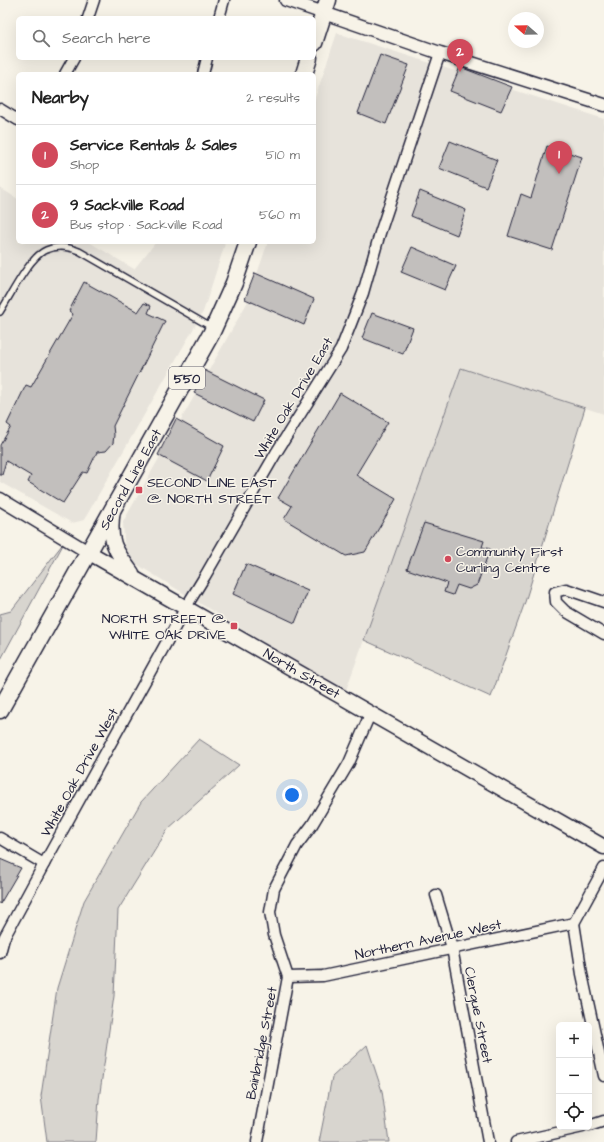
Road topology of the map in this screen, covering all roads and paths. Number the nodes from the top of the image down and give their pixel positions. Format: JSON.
{"nodes":[{"id":1,"x":94,"y":0,"type":"edge"},
{"id":2,"x":224,"y":0,"type":"edge"},
{"id":3,"x":286,"y":0,"type":"edge"},
{"id":4,"x":326,"y":6,"type":"edge"},
{"id":5,"x":89,"y":16,"type":"edge"},
{"id":6,"x":220,"y":16,"type":"edge"},
{"id":7,"x":316,"y":37,"type":"edge"},
{"id":8,"x":440,"y":53,"type":"junction"},
{"id":9,"x":73,"y":60,"type":"edge"},
{"id":10,"x":206,"y":60,"type":"edge"},
{"id":11,"x":308,"y":60,"type":"edge"},
{"id":12,"x":66,"y":72,"type":"edge"},
{"id":13,"x":204,"y":72,"type":"edge"},
{"id":14,"x":305,"y":72,"type":"edge"},
{"id":15,"x":604,"y":105,"type":"edge"},
{"id":16,"x":0,"y":109,"type":"edge"},
{"id":17,"x":16,"y":119,"type":"edge"},
{"id":18,"x":247,"y":244,"type":"edge"},
{"id":19,"x":0,"y":312,"type":"edge"},
{"id":20,"x":214,"y":328,"type":"junction"},
{"id":21,"x":0,"y":499,"type":"edge"},
{"id":22,"x":113,"y":508,"type":"junction"},
{"id":23,"x":88,"y":552,"type":"junction"},
{"id":24,"x":136,"y":578,"type":"junction"},
{"id":25,"x":604,"y":602,"type":"edge"},
{"id":26,"x":186,"y":607,"type":"junction"},
{"id":27,"x":604,"y":634,"type":"edge"},
{"id":28,"x":0,"y":710,"type":"edge"},
{"id":29,"x":370,"y":712,"type":"junction"},
{"id":30,"x":0,"y":838,"type":"edge"},
{"id":31,"x":604,"y":848,"type":"edge"},
{"id":32,"x":44,"y":864,"type":"junction"},
{"id":33,"x":604,"y":868,"type":"edge"},
{"id":34,"x":436,"y":895,"type":"dead end"},
{"id":35,"x":574,"y":923,"type":"junction"},
{"id":36,"x":452,"y":948,"type":"junction"},
{"id":37,"x":0,"y":953,"type":"edge"},
{"id":38,"x":288,"y":978,"type":"junction"},
{"id":39,"x":604,"y":1076,"type":"edge"},
{"id":40,"x":604,"y":1121,"type":"edge"},
{"id":41,"x":592,"y":1125,"type":"edge"},
{"id":42,"x":570,"y":1130,"type":"edge"},
{"id":43,"x":256,"y":1142,"type":"edge"},
{"id":44,"x":488,"y":1142,"type":"edge"},
{"id":45,"x":516,"y":1142,"type":"edge"}],
"edges":[{"from":1,"to":5,"type":"street"},
{"from":2,"to":6,"type":"street"},
{"from":3,"to":4,"type":"street"},
{"from":4,"to":7,"type":"highway"},
{"from":4,"to":8,"type":"street"},
{"from":8,"to":15,"type":"street"},
{"from":8,"to":26,"type":"street","name":"White Oak Drive East"},
{"from":9,"to":12,"type":"street"},
{"from":10,"to":13,"type":"street"},
{"from":11,"to":14,"type":"highway"},
{"from":16,"to":17,"type":"street"},
{"from":18,"to":20,"type":"highway","name":"Second Line East","number":"550"},
{"from":19,"to":20,"type":"lane"},
{"from":20,"to":22,"type":"highway","name":"Second Line East","number":"550"},
{"from":21,"to":23,"type":"street","name":"North Street"},
{"from":22,"to":23,"type":"highway","name":"Second Line East","number":"550"},
{"from":22,"to":24,"type":"main road"},
{"from":23,"to":24,"type":"main road","name":"North Street"},
{"from":23,"to":28,"type":"highway","name":"Second Line East","number":"550"},
{"from":24,"to":26,"type":"main road","name":"North Street"},
{"from":25,"to":27,"type":"street"},
{"from":26,"to":29,"type":"main road","name":"North Street"},
{"from":26,"to":32,"type":"street","name":"White Oak Drive West"},
{"from":29,"to":31,"type":"main road","name":"North Street"},
{"from":29,"to":38,"type":"street","name":"Bainbridge Street"},
{"from":30,"to":32,"type":"street"},
{"from":32,"to":37,"type":"street","name":"White Oak Drive West"},
{"from":33,"to":35,"type":"street"},
{"from":34,"to":36,"type":"street","name":"Clergue Street"},
{"from":35,"to":36,"type":"street","name":"Northern Avenue West"},
{"from":35,"to":39,"type":"street"},
{"from":36,"to":38,"type":"street","name":"Northern Avenue West"},
{"from":36,"to":44,"type":"street","name":"Clergue Street"},
{"from":38,"to":43,"type":"street","name":"Bainbridge Street"},
{"from":40,"to":41,"type":"street"},
{"from":42,"to":45,"type":"street"}]}
